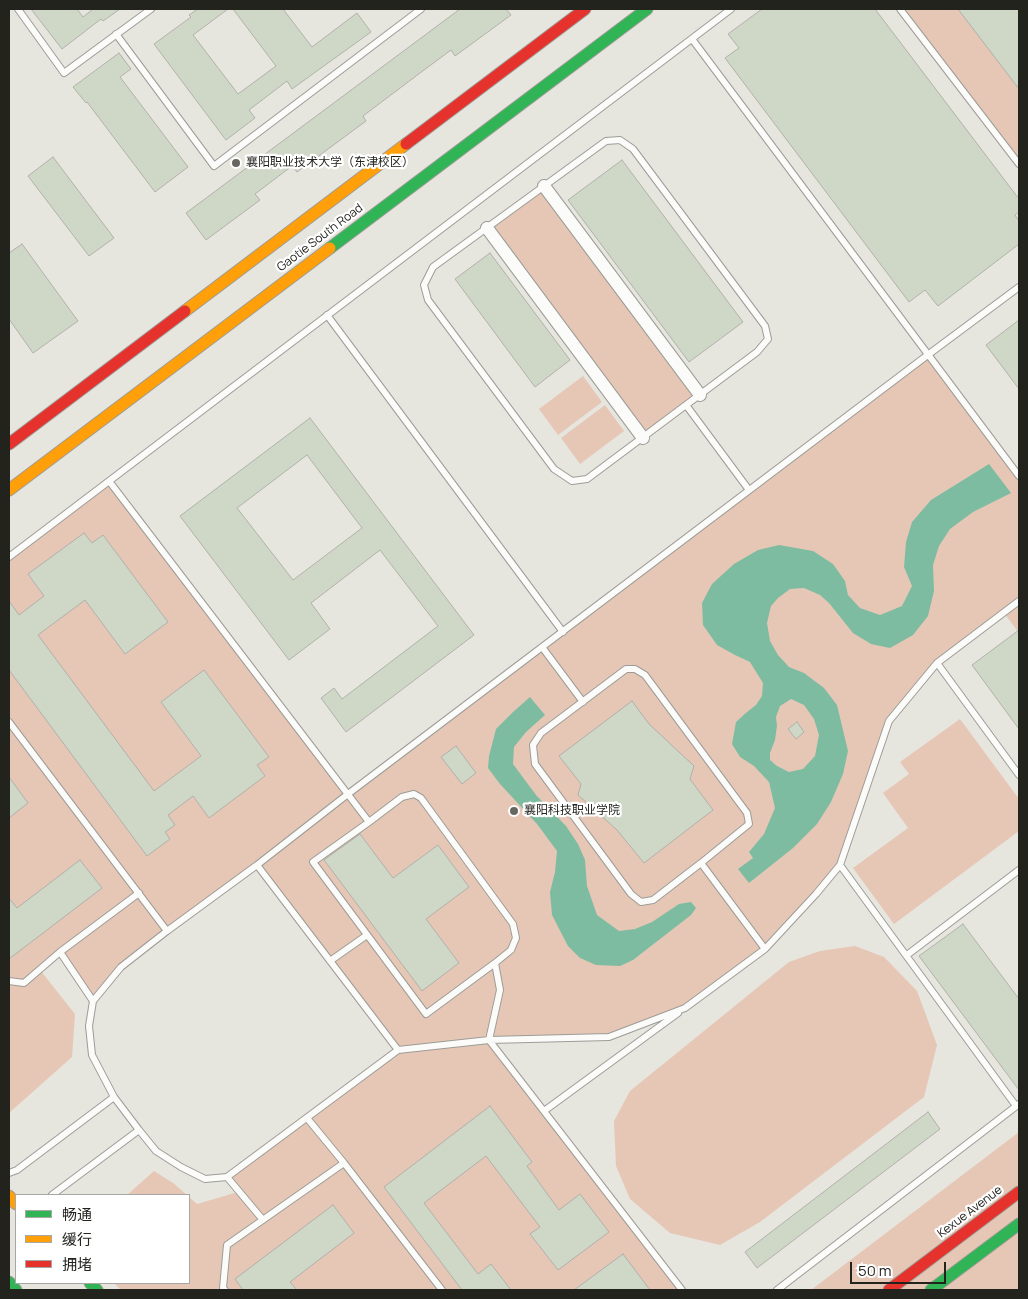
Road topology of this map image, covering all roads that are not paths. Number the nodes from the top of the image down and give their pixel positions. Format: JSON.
{"nodes":[{"id":1,"x":18,"y":9,"type":"edge"},
{"id":2,"x":150,"y":9,"type":"edge"},
{"id":3,"x":421,"y":9,"type":"edge"},
{"id":4,"x":584,"y":9,"type":"edge"},
{"id":5,"x":647,"y":9,"type":"edge"},
{"id":6,"x":731,"y":9,"type":"edge"},
{"id":7,"x":900,"y":9,"type":"edge"},
{"id":8,"x":116,"y":34,"type":"junction"},
{"id":9,"x":692,"y":39,"type":"junction"},
{"id":10,"x":1019,"y":164,"type":"edge"},
{"id":11,"x":544,"y":186,"type":"junction"},
{"id":12,"x":487,"y":228,"type":"junction"},
{"id":13,"x":1019,"y":287,"type":"edge"},
{"id":14,"x":327,"y":315,"type":"junction"},
{"id":15,"x":929,"y":354,"type":"junction"},
{"id":16,"x":700,"y":395,"type":"junction"},
{"id":17,"x":686,"y":406,"type":"junction"},
{"id":18,"x":643,"y":438,"type":"junction"},
{"id":19,"x":9,"y":444,"type":"edge"},
{"id":20,"x":1019,"y":476,"type":"edge"},
{"id":21,"x":109,"y":481,"type":"junction"},
{"id":22,"x":9,"y":490,"type":"edge"},
{"id":23,"x":749,"y":490,"type":"junction"},
{"id":24,"x":9,"y":557,"type":"edge"},
{"id":25,"x":1019,"y":601,"type":"edge"},
{"id":26,"x":563,"y":632,"type":"junction"},
{"id":27,"x":542,"y":648,"type":"junction"},
{"id":28,"x":937,"y":663,"type":"junction"},
{"id":29,"x":583,"y":702,"type":"junction"},
{"id":30,"x":9,"y":722,"type":"edge"},
{"id":31,"x":1019,"y":775,"type":"edge"},
{"id":32,"x":348,"y":794,"type":"junction"},
{"id":33,"x":369,"y":822,"type":"junction"},
{"id":34,"x":701,"y":863,"type":"junction"},
{"id":35,"x":257,"y":865,"type":"junction"},
{"id":36,"x":840,"y":865,"type":"junction"},
{"id":37,"x":1019,"y":870,"type":"edge"},
{"id":38,"x":139,"y":893,"type":"junction"},
{"id":39,"x":167,"y":930,"type":"junction"},
{"id":40,"x":367,"y":935,"type":"junction"},
{"id":41,"x":765,"y":949,"type":"junction"},
{"id":42,"x":60,"y":952,"type":"junction"},
{"id":43,"x":907,"y":955,"type":"junction"},
{"id":44,"x":330,"y":961,"type":"junction"},
{"id":45,"x":495,"y":963,"type":"junction"},
{"id":46,"x":9,"y":981,"type":"edge"},
{"id":47,"x":93,"y":1001,"type":"junction"},
{"id":48,"x":685,"y":1008,"type":"junction"},
{"id":49,"x":489,"y":1040,"type":"junction"},
{"id":50,"x":398,"y":1050,"type":"junction"},
{"id":51,"x":114,"y":1097,"type":"junction"},
{"id":52,"x":1018,"y":1105,"type":"edge"},
{"id":53,"x":544,"y":1110,"type":"junction"},
{"id":54,"x":306,"y":1118,"type":"junction"},
{"id":55,"x":139,"y":1130,"type":"junction"},
{"id":56,"x":344,"y":1163,"type":"junction"},
{"id":57,"x":9,"y":1173,"type":"edge"},
{"id":58,"x":227,"y":1177,"type":"junction"},
{"id":59,"x":1019,"y":1192,"type":"edge"},
{"id":60,"x":53,"y":1194,"type":"edge"},
{"id":61,"x":263,"y":1220,"type":"junction"},
{"id":62,"x":1019,"y":1224,"type":"edge"},
{"id":63,"x":9,"y":1282,"type":"edge"},
{"id":64,"x":16,"y":1290,"type":"edge"},
{"id":65,"x":224,"y":1290,"type":"edge"},
{"id":66,"x":442,"y":1290,"type":"edge"},
{"id":67,"x":682,"y":1290,"type":"edge"},
{"id":68,"x":777,"y":1290,"type":"edge"},
{"id":69,"x":890,"y":1290,"type":"edge"},
{"id":70,"x":931,"y":1290,"type":"edge"}],
"edges":[{"from":1,"to":8,"type":"lane"},
{"from":2,"to":8,"type":"lane"},
{"from":3,"to":8,"type":"lane"},
{"from":4,"to":19,"type":"main road","name":"Gaotie South Road"},
{"from":5,"to":22,"type":"main road","name":"Gaotie South Road"},
{"from":6,"to":9,"type":"lane"},
{"from":7,"to":10,"type":"lane"},
{"from":9,"to":14,"type":"lane"},
{"from":9,"to":15,"type":"lane"},
{"from":11,"to":12,"type":"lane"},
{"from":11,"to":16,"type":"street"},
{"from":11,"to":16,"type":"lane"},
{"from":12,"to":18,"type":"street"},
{"from":12,"to":18,"type":"lane"},
{"from":13,"to":15,"type":"lane"},
{"from":14,"to":21,"type":"lane"},
{"from":14,"to":26,"type":"lane"},
{"from":15,"to":20,"type":"lane"},
{"from":15,"to":23,"type":"lane"},
{"from":16,"to":17,"type":"lane"},
{"from":17,"to":18,"type":"lane"},
{"from":17,"to":23,"type":"lane"},
{"from":21,"to":24,"type":"lane"},
{"from":21,"to":32,"type":"lane"},
{"from":23,"to":26,"type":"lane"},
{"from":25,"to":28,"type":"lane"},
{"from":26,"to":27,"type":"lane"},
{"from":27,"to":29,"type":"lane"},
{"from":27,"to":32,"type":"lane"},
{"from":28,"to":31,"type":"lane"},
{"from":28,"to":36,"type":"lane"},
{"from":29,"to":34,"type":"lane"},
{"from":29,"to":34,"type":"lane"},
{"from":30,"to":38,"type":"lane"},
{"from":32,"to":33,"type":"lane"},
{"from":32,"to":35,"type":"lane"},
{"from":33,"to":40,"type":"lane"},
{"from":33,"to":45,"type":"lane"},
{"from":34,"to":41,"type":"lane"},
{"from":35,"to":39,"type":"lane"},
{"from":35,"to":44,"type":"lane"},
{"from":36,"to":41,"type":"lane"},
{"from":36,"to":43,"type":"lane"},
{"from":37,"to":43,"type":"lane"},
{"from":38,"to":39,"type":"lane"},
{"from":38,"to":42,"type":"lane"},
{"from":39,"to":47,"type":"lane"},
{"from":40,"to":44,"type":"lane"},
{"from":40,"to":45,"type":"lane"},
{"from":41,"to":48,"type":"lane"},
{"from":42,"to":46,"type":"lane"},
{"from":42,"to":47,"type":"lane"},
{"from":43,"to":52,"type":"lane"},
{"from":44,"to":50,"type":"lane"},
{"from":45,"to":49,"type":"lane"},
{"from":47,"to":51,"type":"lane"},
{"from":48,"to":49,"type":"lane"},
{"from":48,"to":53,"type":"lane"},
{"from":49,"to":50,"type":"lane"},
{"from":49,"to":53,"type":"lane"},
{"from":50,"to":54,"type":"lane"},
{"from":51,"to":55,"type":"lane"},
{"from":51,"to":57,"type":"lane"},
{"from":52,"to":68,"type":"lane"},
{"from":53,"to":67,"type":"lane"},
{"from":54,"to":56,"type":"lane"},
{"from":54,"to":58,"type":"lane"},
{"from":55,"to":58,"type":"lane"},
{"from":55,"to":60,"type":"lane"},
{"from":56,"to":61,"type":"lane"},
{"from":56,"to":66,"type":"lane"},
{"from":58,"to":61,"type":"lane"},
{"from":59,"to":69,"type":"main road","name":"Kexue Avenue"},
{"from":61,"to":65,"type":"lane"},
{"from":62,"to":70,"type":"main road"},
{"from":63,"to":64,"type":"main road"}]}
